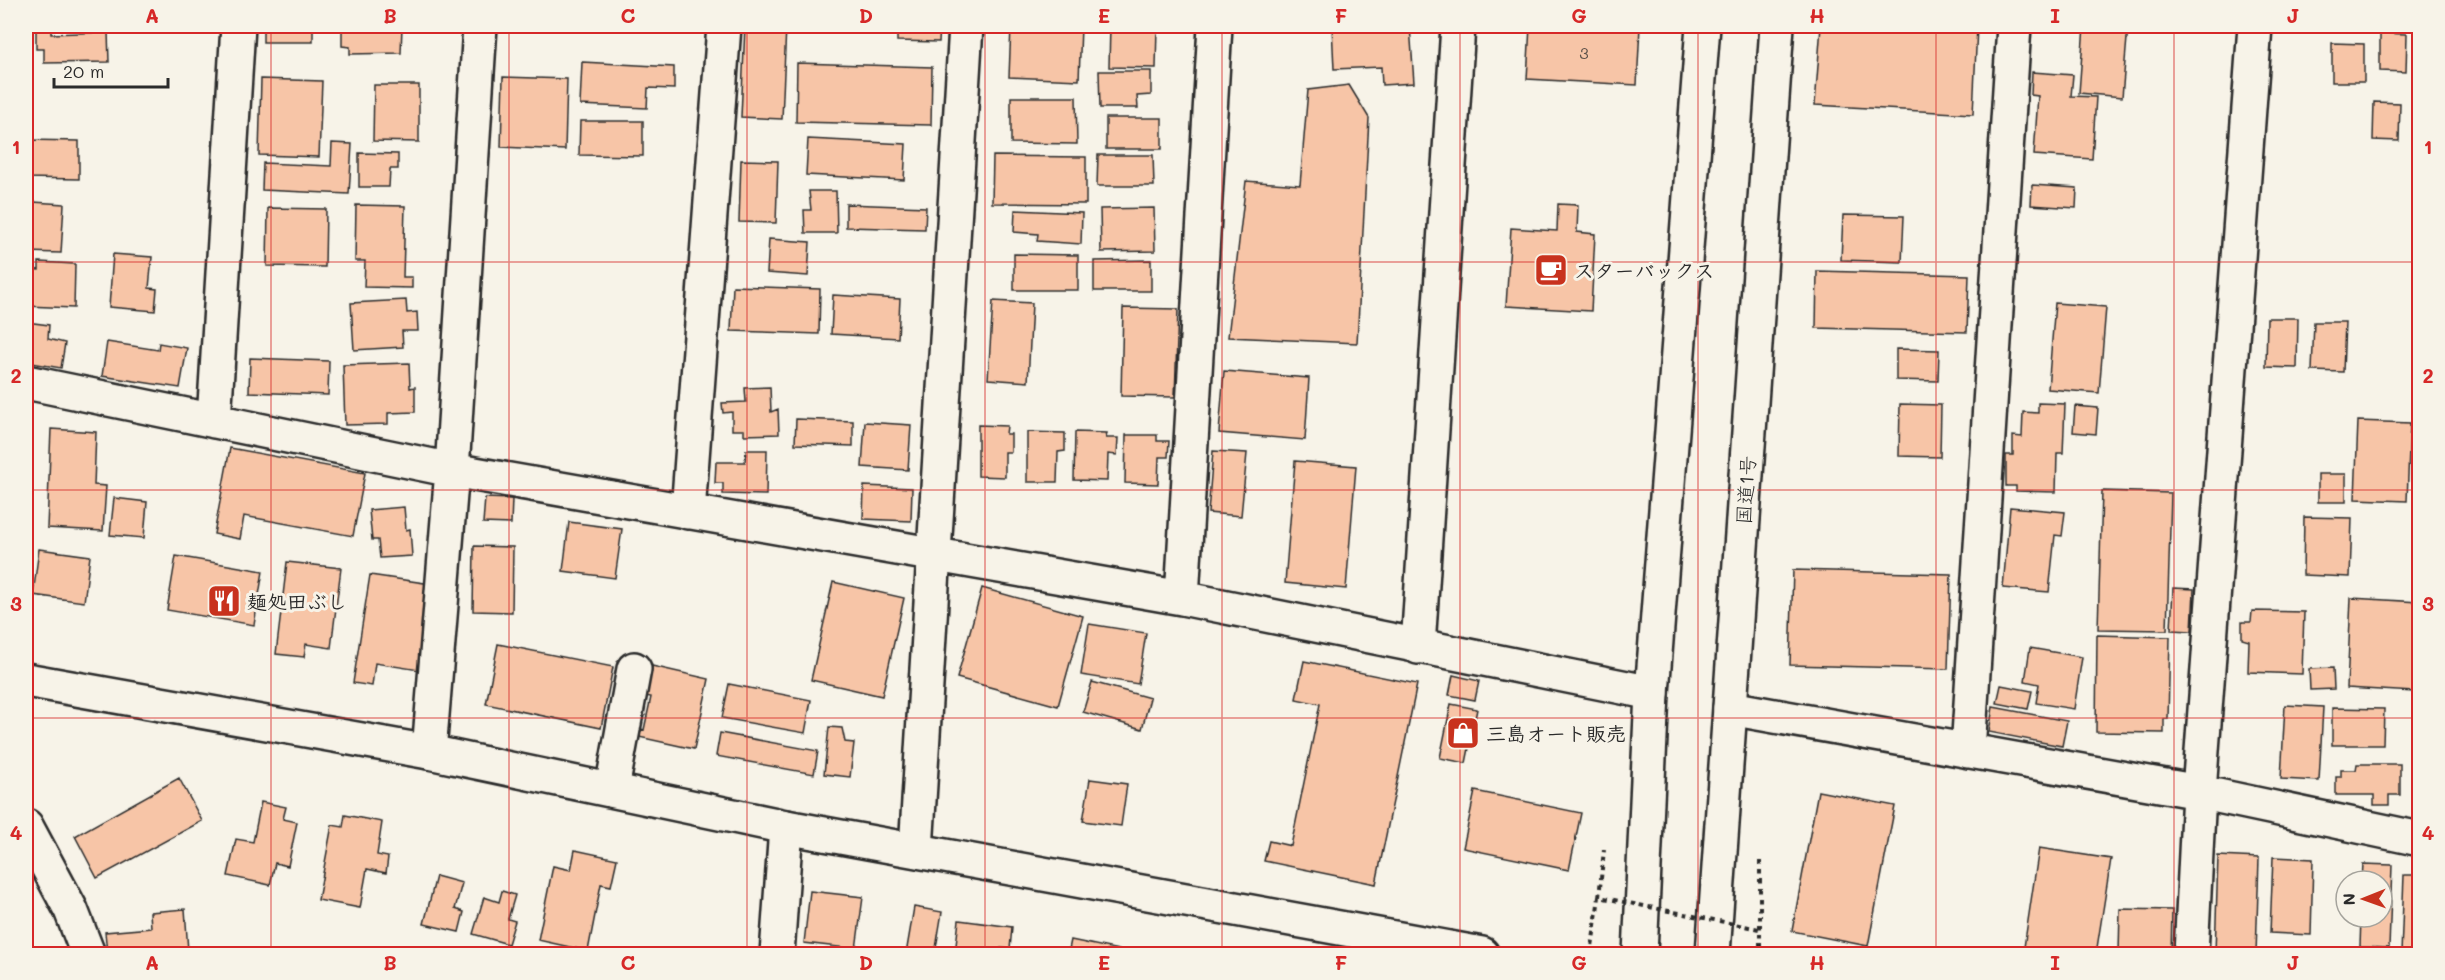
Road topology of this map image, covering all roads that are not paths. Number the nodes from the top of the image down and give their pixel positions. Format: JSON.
{"nodes":[{"id":1,"x":238,"y":26,"type":"edge"},
{"id":2,"x":480,"y":26,"type":"edge"},
{"id":3,"x":724,"y":26,"type":"edge"},
{"id":4,"x":966,"y":26,"type":"edge"},
{"id":5,"x":1215,"y":26,"type":"edge"},
{"id":6,"x":1458,"y":26,"type":"edge"},
{"id":7,"x":1703,"y":26,"type":"edge"},
{"id":8,"x":1777,"y":26,"type":"edge"},
{"id":9,"x":2014,"y":26,"type":"edge"},
{"id":10,"x":2255,"y":26,"type":"edge"},
{"id":11,"x":26,"y":382,"type":"edge"},
{"id":12,"x":214,"y":421,"type":"junction"},
{"id":13,"x":452,"y":470,"type":"junction"},
{"id":14,"x":688,"y":512,"type":"junction"},
{"id":15,"x":934,"y":553,"type":"junction"},
{"id":16,"x":1182,"y":598,"type":"junction"},
{"id":17,"x":1418,"y":647,"type":"junction"},
{"id":18,"x":634,"y":669,"type":"dead end"},
{"id":19,"x":26,"y":680,"type":"edge"},
{"id":20,"x":1652,"y":693,"type":"junction"},
{"id":21,"x":1730,"y":708,"type":"junction"},
{"id":22,"x":1968,"y":751,"type":"junction"},
{"id":23,"x":429,"y":752,"type":"junction"},
{"id":24,"x":612,"y":789,"type":"junction"},
{"id":25,"x":2199,"y":792,"type":"junction"},
{"id":26,"x":26,"y":826,"type":"edge"},
{"id":27,"x":786,"y":828,"type":"junction"},
{"id":28,"x":2420,"y":838,"type":"edge"},
{"id":29,"x":916,"y":850,"type":"junction"},
{"id":30,"x":88,"y":954,"type":"edge"},
{"id":31,"x":777,"y":954,"type":"edge"},
{"id":32,"x":1482,"y":954,"type":"edge"},
{"id":33,"x":1641,"y":954,"type":"edge"},
{"id":34,"x":1713,"y":954,"type":"edge"},
{"id":35,"x":2191,"y":954,"type":"edge"}],
"edges":[{"from":1,"to":12,"type":"main road"},
{"from":2,"to":13,"type":"main road"},
{"from":3,"to":14,"type":"main road"},
{"from":4,"to":15,"type":"main road"},
{"from":5,"to":16,"type":"main road"},
{"from":6,"to":17,"type":"main road"},
{"from":7,"to":20,"type":"main road"},
{"from":8,"to":21,"type":"main road","name":"国道1号"},
{"from":9,"to":22,"type":"main road"},
{"from":10,"to":25,"type":"main road"},
{"from":11,"to":12,"type":"main road"},
{"from":12,"to":13,"type":"main road"},
{"from":13,"to":14,"type":"main road"},
{"from":13,"to":23,"type":"main road"},
{"from":14,"to":15,"type":"main road"},
{"from":15,"to":16,"type":"main road"},
{"from":15,"to":29,"type":"main road"},
{"from":16,"to":17,"type":"main road"},
{"from":17,"to":20,"type":"main road"},
{"from":18,"to":24,"type":"main road"},
{"from":19,"to":23,"type":"main road"},
{"from":20,"to":33,"type":"main road"},
{"from":21,"to":22,"type":"main road"},
{"from":21,"to":34,"type":"main road","name":"国道1号"},
{"from":22,"to":25,"type":"main road"},
{"from":23,"to":24,"type":"main road"},
{"from":24,"to":27,"type":"main road"},
{"from":25,"to":28,"type":"main road"},
{"from":25,"to":35,"type":"main road"},
{"from":26,"to":30,"type":"main road"},
{"from":27,"to":29,"type":"main road"},
{"from":27,"to":31,"type":"main road"},
{"from":29,"to":32,"type":"main road"}]}
